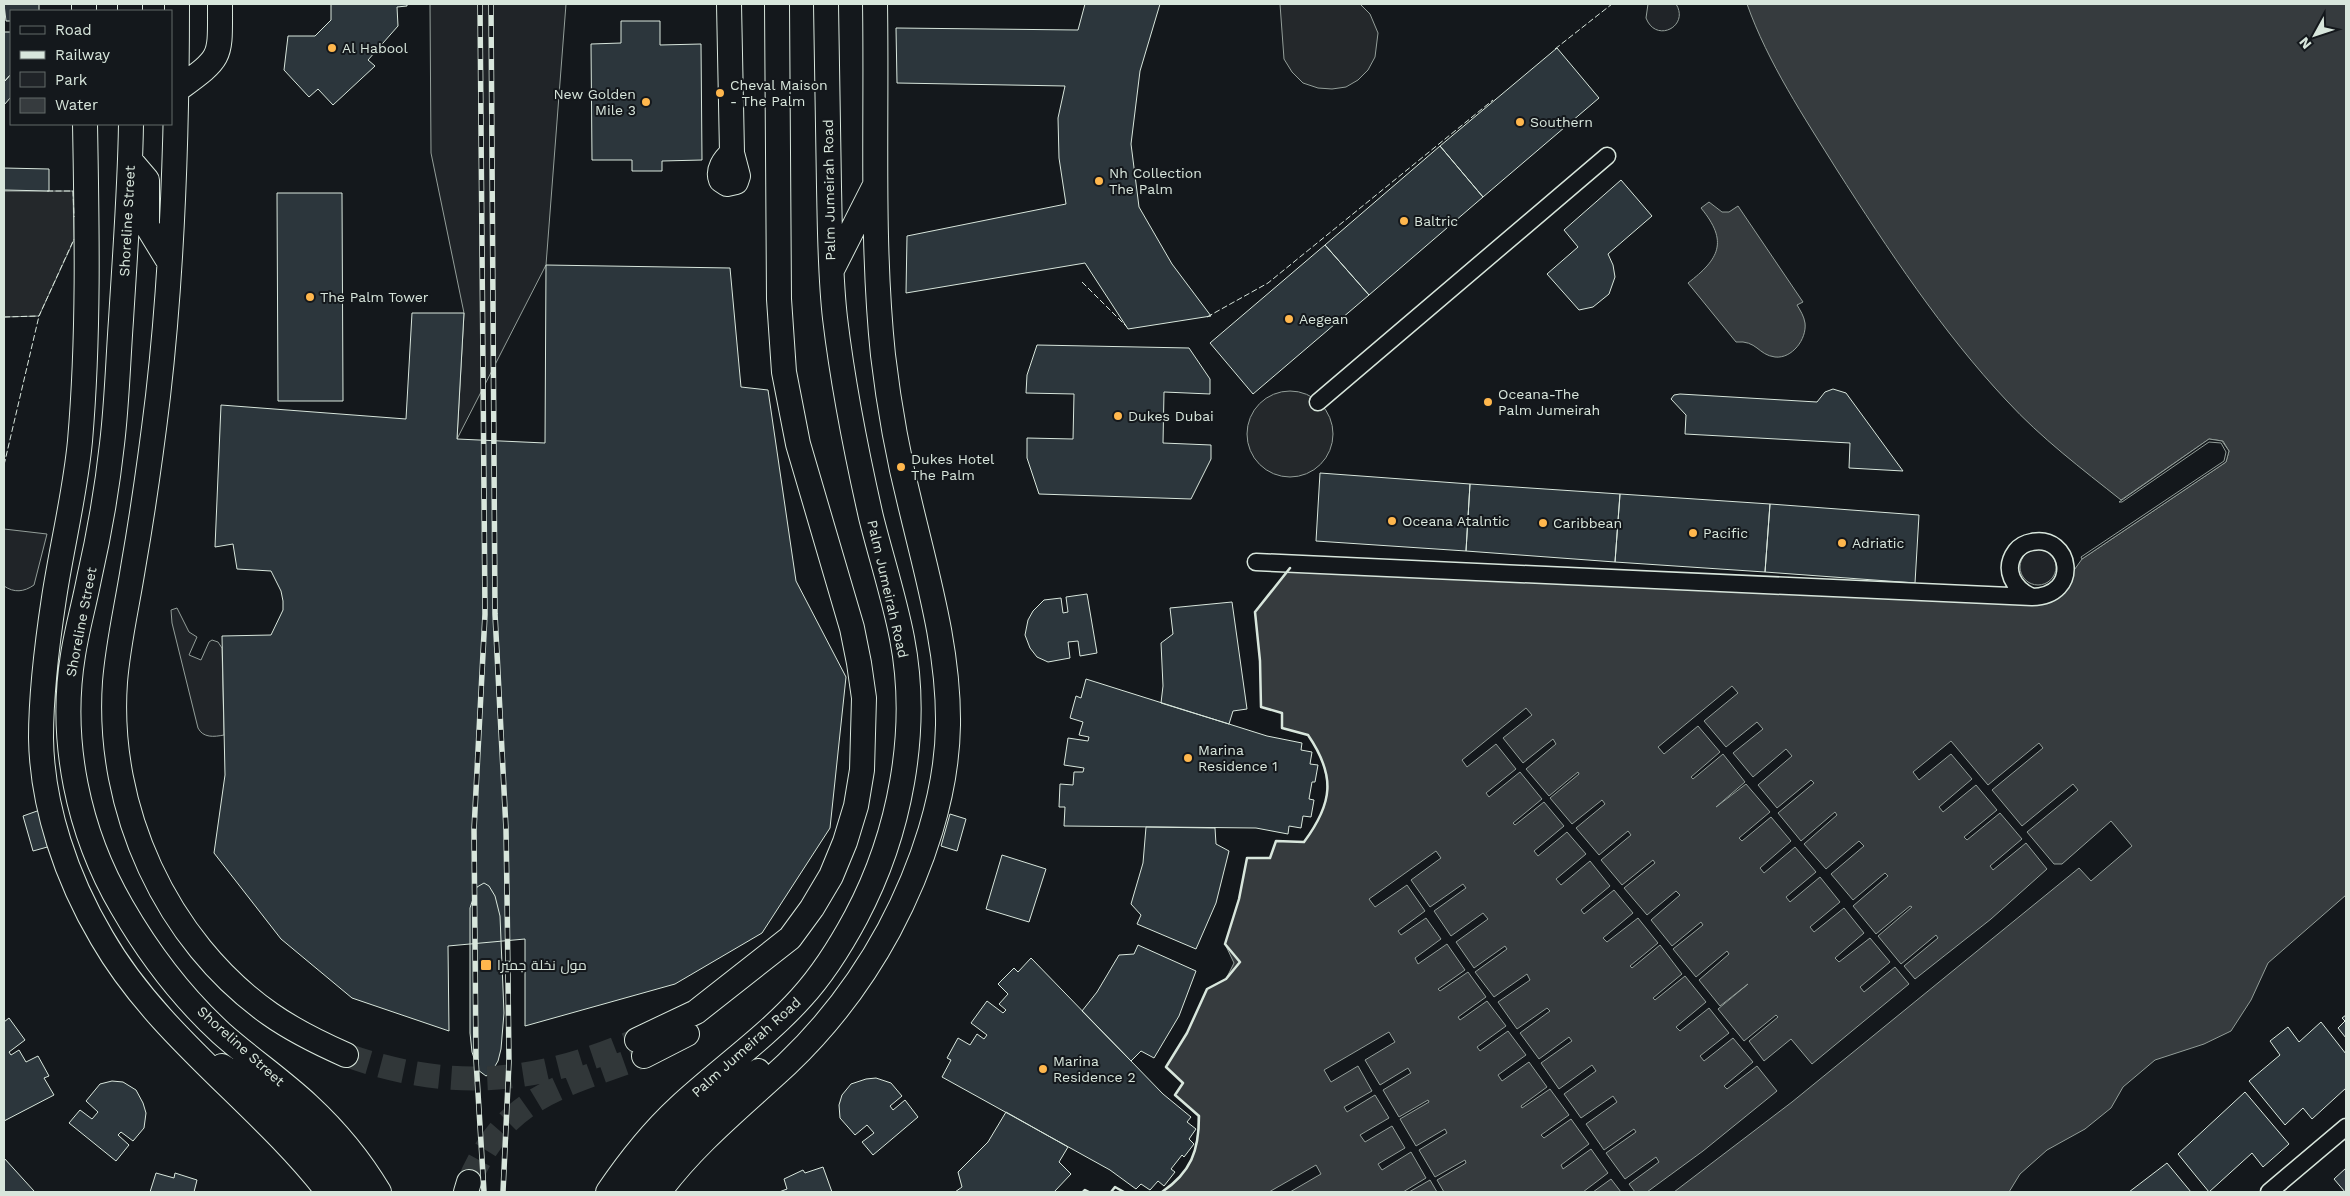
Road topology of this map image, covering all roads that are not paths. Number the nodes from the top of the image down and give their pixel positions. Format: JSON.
{"nodes":[{"id":1,"x":177,"y":4,"type":"edge"},
{"id":2,"x":220,"y":4,"type":"edge"},
{"id":3,"x":729,"y":4,"type":"edge"},
{"id":4,"x":777,"y":4,"type":"edge"},
{"id":5,"x":826,"y":4,"type":"edge"},
{"id":6,"x":875,"y":4,"type":"edge"},
{"id":7,"x":177,"y":90,"type":"junction"},
{"id":8,"x":86,"y":125,"type":"edge"},
{"id":9,"x":131,"y":125,"type":"edge"},
{"id":10,"x":732,"y":154,"type":"dead end"},
{"id":11,"x":1607,"y":156,"type":"dead end"},
{"id":12,"x":130,"y":160,"type":"junction"},
{"id":13,"x":877,"y":181,"type":"junction"},
{"id":14,"x":169,"y":262,"type":"junction"},
{"id":15,"x":831,"y":272,"type":"junction"},
{"id":16,"x":1318,"y":402,"type":"dead end"},
{"id":17,"x":1256,"y":562,"type":"dead end"},
{"id":18,"x":2032,"y":597,"type":"dead end"},
{"id":19,"x":836,"y":1008,"type":"junction"},
{"id":20,"x":190,"y":1047,"type":"junction"},
{"id":21,"x":641,"y":1048,"type":"tunnel mouth"},
{"id":22,"x":346,"y":1055,"type":"tunnel mouth"},
{"id":23,"x":2346,"y":1127,"type":"edge"},
{"id":24,"x":328,"y":1192,"type":"edge"},
{"id":25,"x":354,"y":1192,"type":"edge"},
{"id":26,"x":379,"y":1192,"type":"edge"},
{"id":27,"x":608,"y":1192,"type":"edge"},
{"id":28,"x":635,"y":1192,"type":"edge"},
{"id":29,"x":659,"y":1192,"type":"edge"},
{"id":30,"x":2269,"y":1192,"type":"edge"}],
"edges":[{"from":1,"to":7,"type":"main road"},
{"from":2,"to":7,"type":"main road"},
{"from":3,"to":10,"type":"main road"},
{"from":4,"to":21,"type":"main road"},
{"from":5,"to":15,"type":"main road","name":"Palm Jumeirah Road"},
{"from":6,"to":13,"type":"main road"},
{"from":7,"to":14,"type":"main road"},
{"from":8,"to":20,"type":"main road"},
{"from":9,"to":12,"type":"main road","name":"Shoreline Street"},
{"from":11,"to":16,"type":"street"},
{"from":12,"to":14,"type":"main road"},
{"from":12,"to":26,"type":"main road","name":"Shoreline Street"},
{"from":13,"to":15,"type":"main road"},
{"from":13,"to":19,"type":"main road"},
{"from":14,"to":22,"type":"main road"},
{"from":15,"to":27,"type":"main road","name":"Palm Jumeirah Road"},
{"from":17,"to":18,"type":"street"},
{"from":19,"to":28,"type":"main road"},
{"from":19,"to":29,"type":"main road"},
{"from":20,"to":24,"type":"main road"},
{"from":20,"to":25,"type":"main road"},
{"from":23,"to":30,"type":"street"}]}
